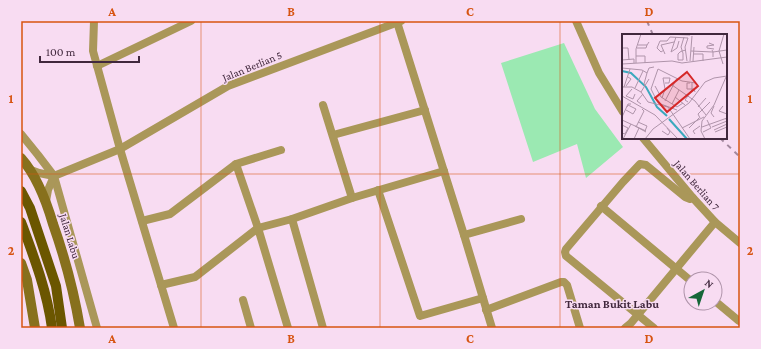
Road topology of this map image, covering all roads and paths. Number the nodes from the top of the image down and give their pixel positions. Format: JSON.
{"nodes":[{"id":1,"x":94,"y":21,"type":"edge"},
{"id":2,"x":191,"y":21,"type":"edge"},
{"id":3,"x":576,"y":21,"type":"edge"},
{"id":4,"x":399,"y":22,"type":"edge"},
{"id":5,"x":97,"y":66,"type":"junction"},
{"id":6,"x":323,"y":105,"type":"dead end"},
{"id":7,"x":425,"y":110,"type":"junction"},
{"id":8,"x":622,"y":110,"type":"edge"},
{"id":9,"x":21,"y":134,"type":"edge"},
{"id":10,"x":333,"y":135,"type":"junction"},
{"id":11,"x":644,"y":139,"type":"edge"},
{"id":12,"x":120,"y":149,"type":"junction"},
{"id":13,"x":282,"y":150,"type":"dead end"},
{"id":14,"x":21,"y":158,"type":"edge"},
{"id":15,"x":236,"y":164,"type":"junction"},
{"id":16,"x":30,"y":170,"type":"junction"},
{"id":17,"x":444,"y":171,"type":"junction"},
{"id":18,"x":54,"y":176,"type":"junction"},
{"id":19,"x":378,"y":190,"type":"junction"},
{"id":20,"x":21,"y":191,"type":"edge"},
{"id":21,"x":352,"y":198,"type":"junction"},
{"id":22,"x":692,"y":198,"type":"junction"},
{"id":23,"x":46,"y":201,"type":"junction"},
{"id":24,"x":601,"y":206,"type":"junction"},
{"id":25,"x":292,"y":219,"type":"junction"},
{"id":26,"x":521,"y":219,"type":"dead end"},
{"id":27,"x":142,"y":221,"type":"junction"},
{"id":28,"x":21,"y":222,"type":"edge"},
{"id":29,"x":715,"y":222,"type":"junction"},
{"id":30,"x":258,"y":228,"type":"junction"},
{"id":31,"x":464,"y":235,"type":"junction"},
{"id":32,"x":740,"y":243,"type":"edge"},
{"id":33,"x":21,"y":263,"type":"edge"},
{"id":34,"x":676,"y":269,"type":"junction"},
{"id":35,"x":683,"y":275,"type":"edge"},
{"id":36,"x":161,"y":285,"type":"junction"},
{"id":37,"x":483,"y":298,"type":"junction"},
{"id":38,"x":244,"y":300,"type":"dead end"},
{"id":39,"x":723,"y":308,"type":"edge"},
{"id":40,"x":486,"y":310,"type":"junction"},
{"id":41,"x":638,"y":314,"type":"junction"},
{"id":42,"x":739,"y":321,"type":"dead end"},
{"id":43,"x":35,"y":328,"type":"edge"},
{"id":44,"x":52,"y":328,"type":"edge"},
{"id":45,"x":62,"y":328,"type":"edge"},
{"id":46,"x":80,"y":328,"type":"edge"},
{"id":47,"x":97,"y":328,"type":"edge"},
{"id":48,"x":174,"y":328,"type":"edge"},
{"id":49,"x":251,"y":328,"type":"edge"},
{"id":50,"x":288,"y":328,"type":"edge"},
{"id":51,"x":322,"y":328,"type":"edge"},
{"id":52,"x":492,"y":328,"type":"edge"},
{"id":53,"x":580,"y":328,"type":"edge"},
{"id":54,"x":625,"y":328,"type":"edge"},
{"id":55,"x":654,"y":328,"type":"edge"}],
"edges":[{"from":1,"to":5,"type":"street"},
{"from":2,"to":5,"type":"street"},
{"from":3,"to":8,"type":"street"},
{"from":4,"to":7,"type":"street"},
{"from":4,"to":12,"type":"street","name":"Jalan Berlian 5"},
{"from":5,"to":12,"type":"street"},
{"from":6,"to":10,"type":"street"},
{"from":7,"to":10,"type":"street"},
{"from":7,"to":17,"type":"street"},
{"from":9,"to":18,"type":"street"},
{"from":10,"to":21,"type":"street"},
{"from":11,"to":22,"type":"street","name":"Jalan Berlian 7"},
{"from":12,"to":18,"type":"street","name":"Jalan Berlian 5"},
{"from":12,"to":27,"type":"street"},
{"from":13,"to":15,"type":"street"},
{"from":14,"to":16,"type":"main road","name":"Jalan Labu"},
{"from":15,"to":27,"type":"street"},
{"from":15,"to":30,"type":"street"},
{"from":16,"to":18,"type":"street"},
{"from":16,"to":23,"type":"main road","name":"Jalan Labu"},
{"from":17,"to":19,"type":"street"},
{"from":17,"to":31,"type":"street"},
{"from":18,"to":23,"type":"street"},
{"from":18,"to":47,"type":"street"},
{"from":19,"to":21,"type":"street"},
{"from":19,"to":37,"type":"street"},
{"from":20,"to":45,"type":"main road"},
{"from":21,"to":25,"type":"street"},
{"from":22,"to":24,"type":"street"},
{"from":22,"to":29,"type":"street","name":"Jalan Berlian 7"},
{"from":23,"to":46,"type":"main road","name":"Jalan Labu"},
{"from":24,"to":34,"type":"street"},
{"from":24,"to":41,"type":"street"},
{"from":25,"to":30,"type":"street"},
{"from":25,"to":51,"type":"street"},
{"from":26,"to":31,"type":"street"},
{"from":27,"to":36,"type":"street"},
{"from":28,"to":44,"type":"main road"},
{"from":29,"to":32,"type":"street","name":"Jalan Berlian 7"},
{"from":29,"to":34,"type":"street"},
{"from":30,"to":36,"type":"street"},
{"from":30,"to":50,"type":"street"},
{"from":31,"to":37,"type":"street"},
{"from":33,"to":43,"type":"main road"},
{"from":34,"to":35,"type":"street"},
{"from":34,"to":41,"type":"street"},
{"from":36,"to":48,"type":"street"},
{"from":37,"to":40,"type":"street"},
{"from":38,"to":49,"type":"street"},
{"from":39,"to":42,"type":"street"},
{"from":40,"to":52,"type":"street"},
{"from":40,"to":53,"type":"street"},
{"from":41,"to":54,"type":"street"},
{"from":41,"to":55,"type":"street"}]}
